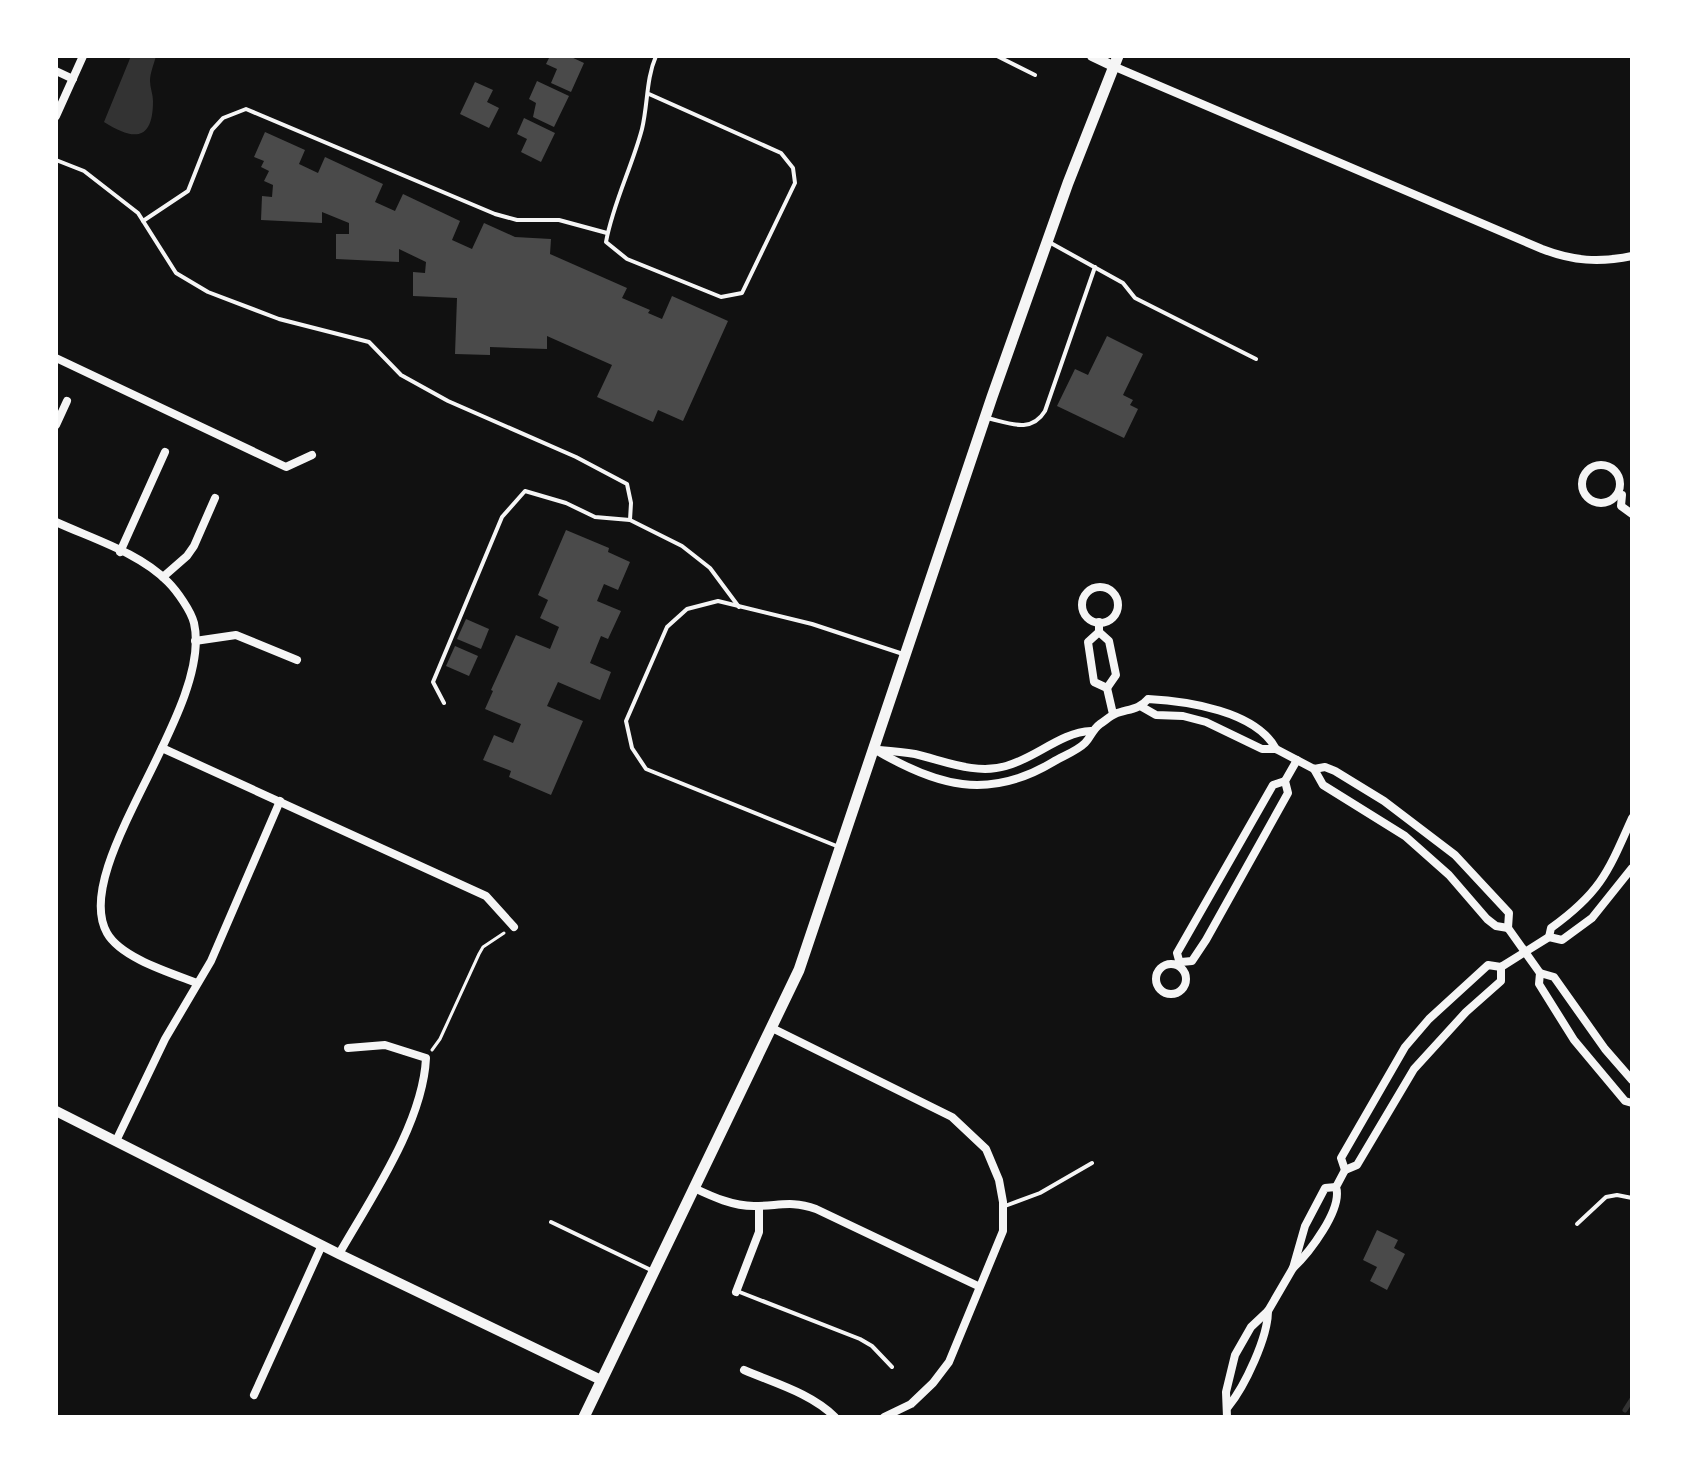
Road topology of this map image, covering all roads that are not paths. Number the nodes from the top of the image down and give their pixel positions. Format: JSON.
{"nodes":[{"id":1,"x":83,"y":56,"type":"edge"},
{"id":2,"x":656,"y":56,"type":"edge"},
{"id":3,"x":997,"y":56,"type":"edge"},
{"id":4,"x":1092,"y":56,"type":"edge"},
{"id":5,"x":1116,"y":61,"type":"edge"},
{"id":6,"x":56,"y":71,"type":"edge"},
{"id":7,"x":1035,"y":75,"type":"dead end"},
{"id":8,"x":73,"y":79,"type":"junction"},
{"id":9,"x":649,"y":94,"type":"junction"},
{"id":10,"x":56,"y":116,"type":"edge"},
{"id":11,"x":56,"y":160,"type":"edge"},
{"id":12,"x":143,"y":221,"type":"junction"},
{"id":13,"x":608,"y":233,"type":"junction"},
{"id":14,"x":1047,"y":241,"type":"junction"},
{"id":15,"x":1632,"y":256,"type":"edge"},
{"id":16,"x":1095,"y":267,"type":"junction"},
{"id":17,"x":56,"y":358,"type":"edge"},
{"id":18,"x":1256,"y":359,"type":"dead end"},
{"id":19,"x":67,"y":401,"type":"dead end"},
{"id":20,"x":985,"y":417,"type":"junction"},
{"id":21,"x":56,"y":425,"type":"edge"},
{"id":22,"x":165,"y":452,"type":"dead end"},
{"id":23,"x":312,"y":455,"type":"dead end"},
{"id":24,"x":1632,"y":490,"type":"edge"},
{"id":25,"x":1620,"y":494,"type":"junction"},
{"id":26,"x":215,"y":498,"type":"dead end"},
{"id":27,"x":1632,"y":514,"type":"edge"},
{"id":28,"x":630,"y":520,"type":"junction"},
{"id":29,"x":56,"y":522,"type":"edge"},
{"id":30,"x":120,"y":552,"type":"junction"},
{"id":31,"x":163,"y":577,"type":"junction"},
{"id":32,"x":739,"y":607,"type":"junction"},
{"id":33,"x":1099,"y":627,"type":"junction"},
{"id":34,"x":195,"y":641,"type":"junction"},
{"id":35,"x":906,"y":654,"type":"junction"},
{"id":36,"x":297,"y":660,"type":"dead end"},
{"id":37,"x":1107,"y":688,"type":"junction"},
{"id":38,"x":444,"y":703,"type":"dead end"},
{"id":39,"x":1142,"y":707,"type":"junction"},
{"id":40,"x":1113,"y":714,"type":"junction"},
{"id":41,"x":1091,"y":731,"type":"junction"},
{"id":42,"x":162,"y":748,"type":"junction"},
{"id":43,"x":874,"y":749,"type":"junction"},
{"id":44,"x":1276,"y":749,"type":"junction"},
{"id":45,"x":1297,"y":760,"type":"junction"},
{"id":46,"x":1314,"y":769,"type":"junction"},
{"id":47,"x":1285,"y":781,"type":"junction"},
{"id":48,"x":280,"y":801,"type":"junction"},
{"id":49,"x":1632,"y":818,"type":"edge"},
{"id":50,"x":840,"y":848,"type":"junction"},
{"id":51,"x":1632,"y":868,"type":"edge"},
{"id":52,"x":514,"y":927,"type":"road end"},
{"id":53,"x":1508,"y":928,"type":"junction"},
{"id":54,"x":1549,"y":937,"type":"junction"},
{"id":55,"x":1527,"y":951,"type":"junction"},
{"id":56,"x":1501,"y":967,"type":"junction"},
{"id":57,"x":1540,"y":973,"type":"junction"},
{"id":58,"x":197,"y":983,"type":"junction"},
{"id":59,"x":772,"y":1028,"type":"junction"},
{"id":60,"x":348,"y":1048,"type":"dead end"},
{"id":61,"x":1632,"y":1080,"type":"edge"},
{"id":62,"x":1632,"y":1103,"type":"edge"},
{"id":63,"x":56,"y":1111,"type":"edge"},
{"id":64,"x":116,"y":1141,"type":"junction"},
{"id":65,"x":1092,"y":1163,"type":"dead end"},
{"id":66,"x":1345,"y":1170,"type":"junction"},
{"id":67,"x":1336,"y":1187,"type":"junction"},
{"id":68,"x":694,"y":1188,"type":"junction"},
{"id":69,"x":1632,"y":1198,"type":"edge"},
{"id":70,"x":759,"y":1206,"type":"junction"},
{"id":71,"x":1003,"y":1207,"type":"junction"},
{"id":72,"x":551,"y":1222,"type":"dead end"},
{"id":73,"x":1577,"y":1224,"type":"dead end"},
{"id":74,"x":322,"y":1245,"type":"junction"},
{"id":75,"x":339,"y":1254,"type":"junction"},
{"id":76,"x":1293,"y":1268,"type":"junction"},
{"id":77,"x":654,"y":1271,"type":"junction"},
{"id":78,"x":978,"y":1286,"type":"junction"},
{"id":79,"x":736,"y":1292,"type":"joint"},
{"id":80,"x":1268,"y":1311,"type":"junction"},
{"id":81,"x":892,"y":1367,"type":"dead end"},
{"id":82,"x":744,"y":1370,"type":"dead end"},
{"id":83,"x":601,"y":1380,"type":"junction"},
{"id":84,"x":254,"y":1395,"type":"dead end"},
{"id":85,"x":1228,"y":1412,"type":"edge"},
{"id":86,"x":584,"y":1417,"type":"edge"},
{"id":87,"x":835,"y":1417,"type":"edge"},
{"id":88,"x":884,"y":1417,"type":"edge"}],
"edges":[{"from":1,"to":8,"type":"street"},
{"from":2,"to":9,"type":"lane"},
{"from":3,"to":7,"type":"lane"},
{"from":4,"to":5,"type":"street"},
{"from":5,"to":14,"type":"main road"},
{"from":5,"to":15,"type":"street"},
{"from":6,"to":8,"type":"street"},
{"from":8,"to":10,"type":"street"},
{"from":9,"to":13,"type":"lane"},
{"from":9,"to":13,"type":"lane"},
{"from":11,"to":12,"type":"lane"},
{"from":12,"to":13,"type":"lane"},
{"from":12,"to":28,"type":"lane"},
{"from":14,"to":16,"type":"lane"},
{"from":14,"to":20,"type":"main road"},
{"from":16,"to":18,"type":"lane"},
{"from":16,"to":20,"type":"lane"},
{"from":17,"to":23,"type":"street"},
{"from":19,"to":21,"type":"street"},
{"from":20,"to":35,"type":"main road"},
{"from":22,"to":30,"type":"street"},
{"from":24,"to":25,"type":"street"},
{"from":25,"to":25,"type":"street"},
{"from":25,"to":27,"type":"street"},
{"from":26,"to":31,"type":"street"},
{"from":28,"to":32,"type":"lane"},
{"from":28,"to":38,"type":"lane"},
{"from":29,"to":30,"type":"street"},
{"from":30,"to":31,"type":"street"},
{"from":31,"to":34,"type":"street"},
{"from":32,"to":35,"type":"lane"},
{"from":32,"to":50,"type":"lane"},
{"from":33,"to":33,"type":"street"},
{"from":33,"to":37,"type":"street"},
{"from":33,"to":37,"type":"street"},
{"from":34,"to":36,"type":"street"},
{"from":34,"to":42,"type":"street"},
{"from":35,"to":43,"type":"main road"},
{"from":37,"to":40,"type":"street"},
{"from":39,"to":40,"type":"street"},
{"from":39,"to":44,"type":"street"},
{"from":39,"to":44,"type":"street"},
{"from":40,"to":41,"type":"street"},
{"from":41,"to":43,"type":"street"},
{"from":41,"to":43,"type":"street"},
{"from":42,"to":48,"type":"street"},
{"from":42,"to":58,"type":"street"},
{"from":43,"to":50,"type":"main road"},
{"from":44,"to":45,"type":"street"},
{"from":45,"to":46,"type":"street"},
{"from":45,"to":47,"type":"street"},
{"from":46,"to":53,"type":"street"},
{"from":46,"to":53,"type":"street"},
{"from":47,"to":47,"type":"street"},
{"from":48,"to":52,"type":"street"},
{"from":48,"to":58,"type":"street"},
{"from":49,"to":54,"type":"street"},
{"from":50,"to":59,"type":"main road"},
{"from":51,"to":54,"type":"street"},
{"from":53,"to":55,"type":"street"},
{"from":54,"to":55,"type":"street"},
{"from":55,"to":56,"type":"street"},
{"from":55,"to":57,"type":"street"},
{"from":56,"to":66,"type":"street"},
{"from":56,"to":66,"type":"street"},
{"from":57,"to":61,"type":"street"},
{"from":57,"to":62,"type":"street"},
{"from":58,"to":64,"type":"street"},
{"from":59,"to":68,"type":"main road"},
{"from":59,"to":71,"type":"street"},
{"from":60,"to":75,"type":"street"},
{"from":63,"to":64,"type":"street"},
{"from":64,"to":74,"type":"street"},
{"from":65,"to":71,"type":"lane"},
{"from":66,"to":67,"type":"street"},
{"from":67,"to":76,"type":"street"},
{"from":67,"to":76,"type":"street"},
{"from":68,"to":70,"type":"street"},
{"from":68,"to":77,"type":"main road"},
{"from":69,"to":73,"type":"lane"},
{"from":70,"to":78,"type":"street"},
{"from":70,"to":79,"type":"street"},
{"from":71,"to":78,"type":"street"},
{"from":72,"to":77,"type":"lane"},
{"from":74,"to":75,"type":"street"},
{"from":74,"to":84,"type":"street"},
{"from":75,"to":83,"type":"street"},
{"from":76,"to":80,"type":"street"},
{"from":77,"to":83,"type":"main road"},
{"from":78,"to":88,"type":"street"},
{"from":79,"to":81,"type":"lane"},
{"from":80,"to":85,"type":"street"},
{"from":80,"to":85,"type":"street"},
{"from":82,"to":87,"type":"street"},
{"from":83,"to":86,"type":"main road"}]}
